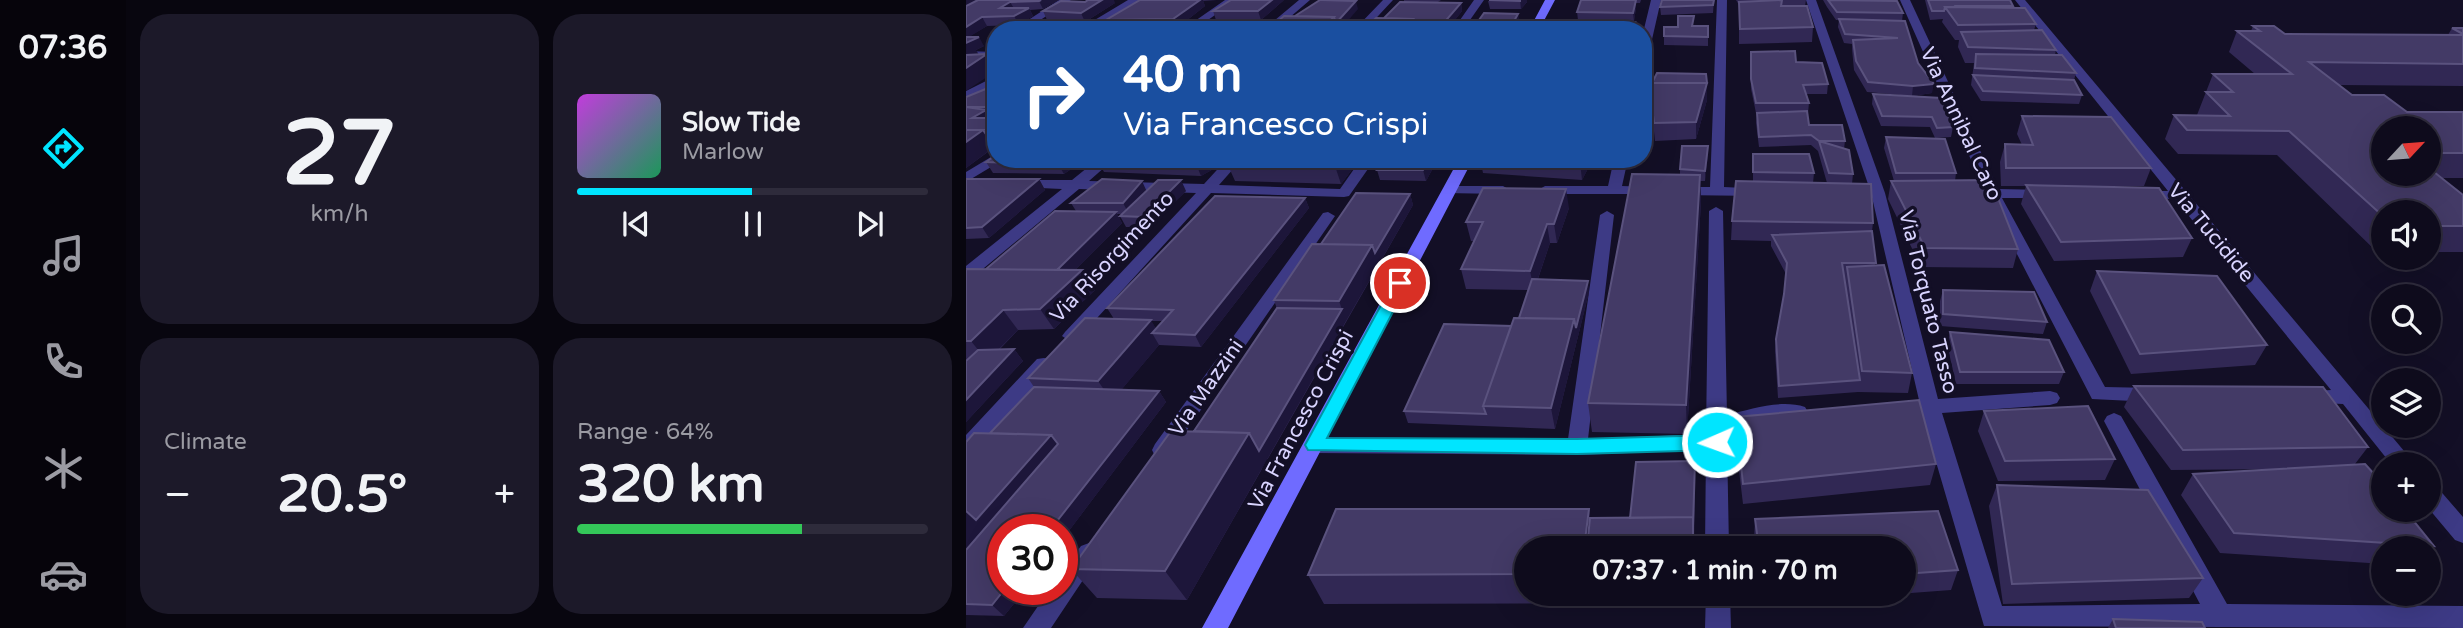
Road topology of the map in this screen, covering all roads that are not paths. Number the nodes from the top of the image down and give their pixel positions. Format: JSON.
{"nodes":[{"id":1,"x":1066,"y":0,"type":"edge"},
{"id":2,"x":1135,"y":0,"type":"edge"},
{"id":3,"x":1231,"y":0,"type":"edge"},
{"id":4,"x":1305,"y":0,"type":"edge"},
{"id":5,"x":1388,"y":0,"type":"edge"},
{"id":6,"x":1479,"y":0,"type":"edge"},
{"id":7,"x":1550,"y":0,"type":"edge"},
{"id":8,"x":1656,"y":0,"type":"edge"},
{"id":9,"x":1722,"y":0,"type":"edge"},
{"id":10,"x":1811,"y":0,"type":"edge"},
{"id":11,"x":1905,"y":0,"type":"edge"},
{"id":12,"x":2021,"y":0,"type":"edge"},
{"id":13,"x":1032,"y":21,"type":"edge"},
{"id":14,"x":1099,"y":21,"type":"edge"},
{"id":15,"x":1200,"y":21,"type":"edge"},
{"id":16,"x":1279,"y":21,"type":"edge"},
{"id":17,"x":1368,"y":21,"type":"edge"},
{"id":18,"x":1464,"y":21,"type":"edge"},
{"id":19,"x":1539,"y":21,"type":"edge"},
{"id":20,"x":1651,"y":21,"type":"edge"},
{"id":21,"x":987,"y":84,"type":"edge"},
{"id":22,"x":966,"y":96,"type":"edge"},
{"id":23,"x":987,"y":164,"type":"edge"},
{"id":24,"x":1096,"y":168,"type":"edge"},
{"id":25,"x":1226,"y":168,"type":"edge"},
{"id":26,"x":1362,"y":168,"type":"edge"},
{"id":27,"x":1461,"y":168,"type":"edge"},
{"id":28,"x":1619,"y":168,"type":"edge"},
{"id":29,"x":967,"y":177,"type":"edge"},
{"id":30,"x":1074,"y":185,"type":"junction"},
{"id":31,"x":1206,"y":189,"type":"junction"},
{"id":32,"x":1449,"y":190,"type":"junction"},
{"id":33,"x":1614,"y":191,"type":"junction"},
{"id":34,"x":1771,"y":192,"type":"edge"},
{"id":35,"x":1954,"y":193,"type":"edge"},
{"id":36,"x":1993,"y":194,"type":"junction"},
{"id":37,"x":2059,"y":194,"type":"edge"},
{"id":38,"x":2126,"y":195,"type":"edge"},
{"id":39,"x":2179,"y":195,"type":"junction"},
{"id":40,"x":1716,"y":201,"type":"junction"},
{"id":41,"x":1607,"y":215,"type":"dead end"},
{"id":42,"x":1328,"y":216,"type":"dead end"},
{"id":43,"x":966,"y":275,"type":"edge"},
{"id":44,"x":2168,"y":395,"type":"edge"},
{"id":45,"x":2291,"y":396,"type":"edge"},
{"id":46,"x":2346,"y":397,"type":"junction"},
{"id":47,"x":2050,"y":398,"type":"dead end"},
{"id":48,"x":1930,"y":407,"type":"junction"},
{"id":49,"x":1903,"y":408,"type":"edge"},
{"id":50,"x":1822,"y":411,"type":"edge"},
{"id":51,"x":2114,"y":421,"type":"dead end"},
{"id":52,"x":1717,"y":442,"type":"junction"},
{"id":53,"x":1314,"y":445,"type":"junction"},
{"id":54,"x":1577,"y":447,"type":"junction"},
{"id":55,"x":966,"y":449,"type":"edge"},
{"id":56,"x":2394,"y":452,"type":"edge"},
{"id":57,"x":1154,"y":461,"type":"edge"},
{"id":58,"x":2441,"y":507,"type":"edge"},
{"id":59,"x":2463,"y":533,"type":"edge"},
{"id":60,"x":1717,"y":536,"type":"edge"},
{"id":61,"x":1099,"y":539,"type":"edge"},
{"id":62,"x":1718,"y":606,"type":"edge"},
{"id":63,"x":2463,"y":618,"type":"edge"},
{"id":64,"x":2222,"y":622,"type":"edge"},
{"id":65,"x":2076,"y":623,"type":"edge"},
{"id":66,"x":1036,"y":628,"type":"edge"},
{"id":67,"x":1215,"y":628,"type":"edge"},
{"id":68,"x":1718,"y":628,"type":"edge"}],
"edges":[{"from":1,"to":13,"type":"street"},
{"from":2,"to":14,"type":"street"},
{"from":3,"to":15,"type":"street"},
{"from":4,"to":16,"type":"street"},
{"from":5,"to":17,"type":"street"},
{"from":6,"to":18,"type":"street"},
{"from":7,"to":19,"type":"street"},
{"from":8,"to":20,"type":"street"},
{"from":9,"to":40,"type":"street"},
{"from":10,"to":48,"type":"street","name":"Via Torquato Tasso"},
{"from":11,"to":36,"type":"street","name":"Via Annibal Caro"},
{"from":12,"to":39,"type":"street","name":"Via Tucidide"},
{"from":21,"to":22,"type":"street"},
{"from":23,"to":29,"type":"street"},
{"from":24,"to":30,"type":"street"},
{"from":25,"to":31,"type":"street","name":"Via Risorgimento"},
{"from":26,"to":31,"type":"street"},
{"from":27,"to":32,"type":"street","name":"Via Francesco Crispi"},
{"from":28,"to":33,"type":"street"},
{"from":29,"to":30,"type":"street"},
{"from":30,"to":31,"type":"street"},
{"from":30,"to":43,"type":"street"},
{"from":31,"to":55,"type":"street","name":"Via Risorgimento"},
{"from":32,"to":33,"type":"street"},
{"from":32,"to":53,"type":"street","name":"Via Francesco Crispi"},
{"from":33,"to":40,"type":"street"},
{"from":34,"to":40,"type":"street"},
{"from":35,"to":36,"type":"street"},
{"from":36,"to":37,"type":"street"},
{"from":36,"to":44,"type":"street","name":"Via Annibal Caro"},
{"from":38,"to":39,"type":"street"},
{"from":39,"to":46,"type":"street","name":"Via Tucidide"},
{"from":40,"to":52,"type":"street"},
{"from":41,"to":54,"type":"street"},
{"from":42,"to":57,"type":"street","name":"Via Mazzini"},
{"from":45,"to":46,"type":"street"},
{"from":46,"to":56,"type":"street","name":"Via Tucidide"},
{"from":47,"to":48,"type":"street"},
{"from":48,"to":49,"type":"street"},
{"from":48,"to":65,"type":"street","name":"Via Torquato Tasso"},
{"from":50,"to":52,"type":"street"},
{"from":51,"to":64,"type":"street"},
{"from":52,"to":54,"type":"street"},
{"from":52,"to":60,"type":"street"},
{"from":53,"to":54,"type":"street"},
{"from":53,"to":67,"type":"street","name":"Via Francesco Crispi"},
{"from":58,"to":59,"type":"street"},
{"from":61,"to":66,"type":"street"},
{"from":62,"to":68,"type":"street"},
{"from":63,"to":64,"type":"street"},
{"from":64,"to":65,"type":"street"}]}
